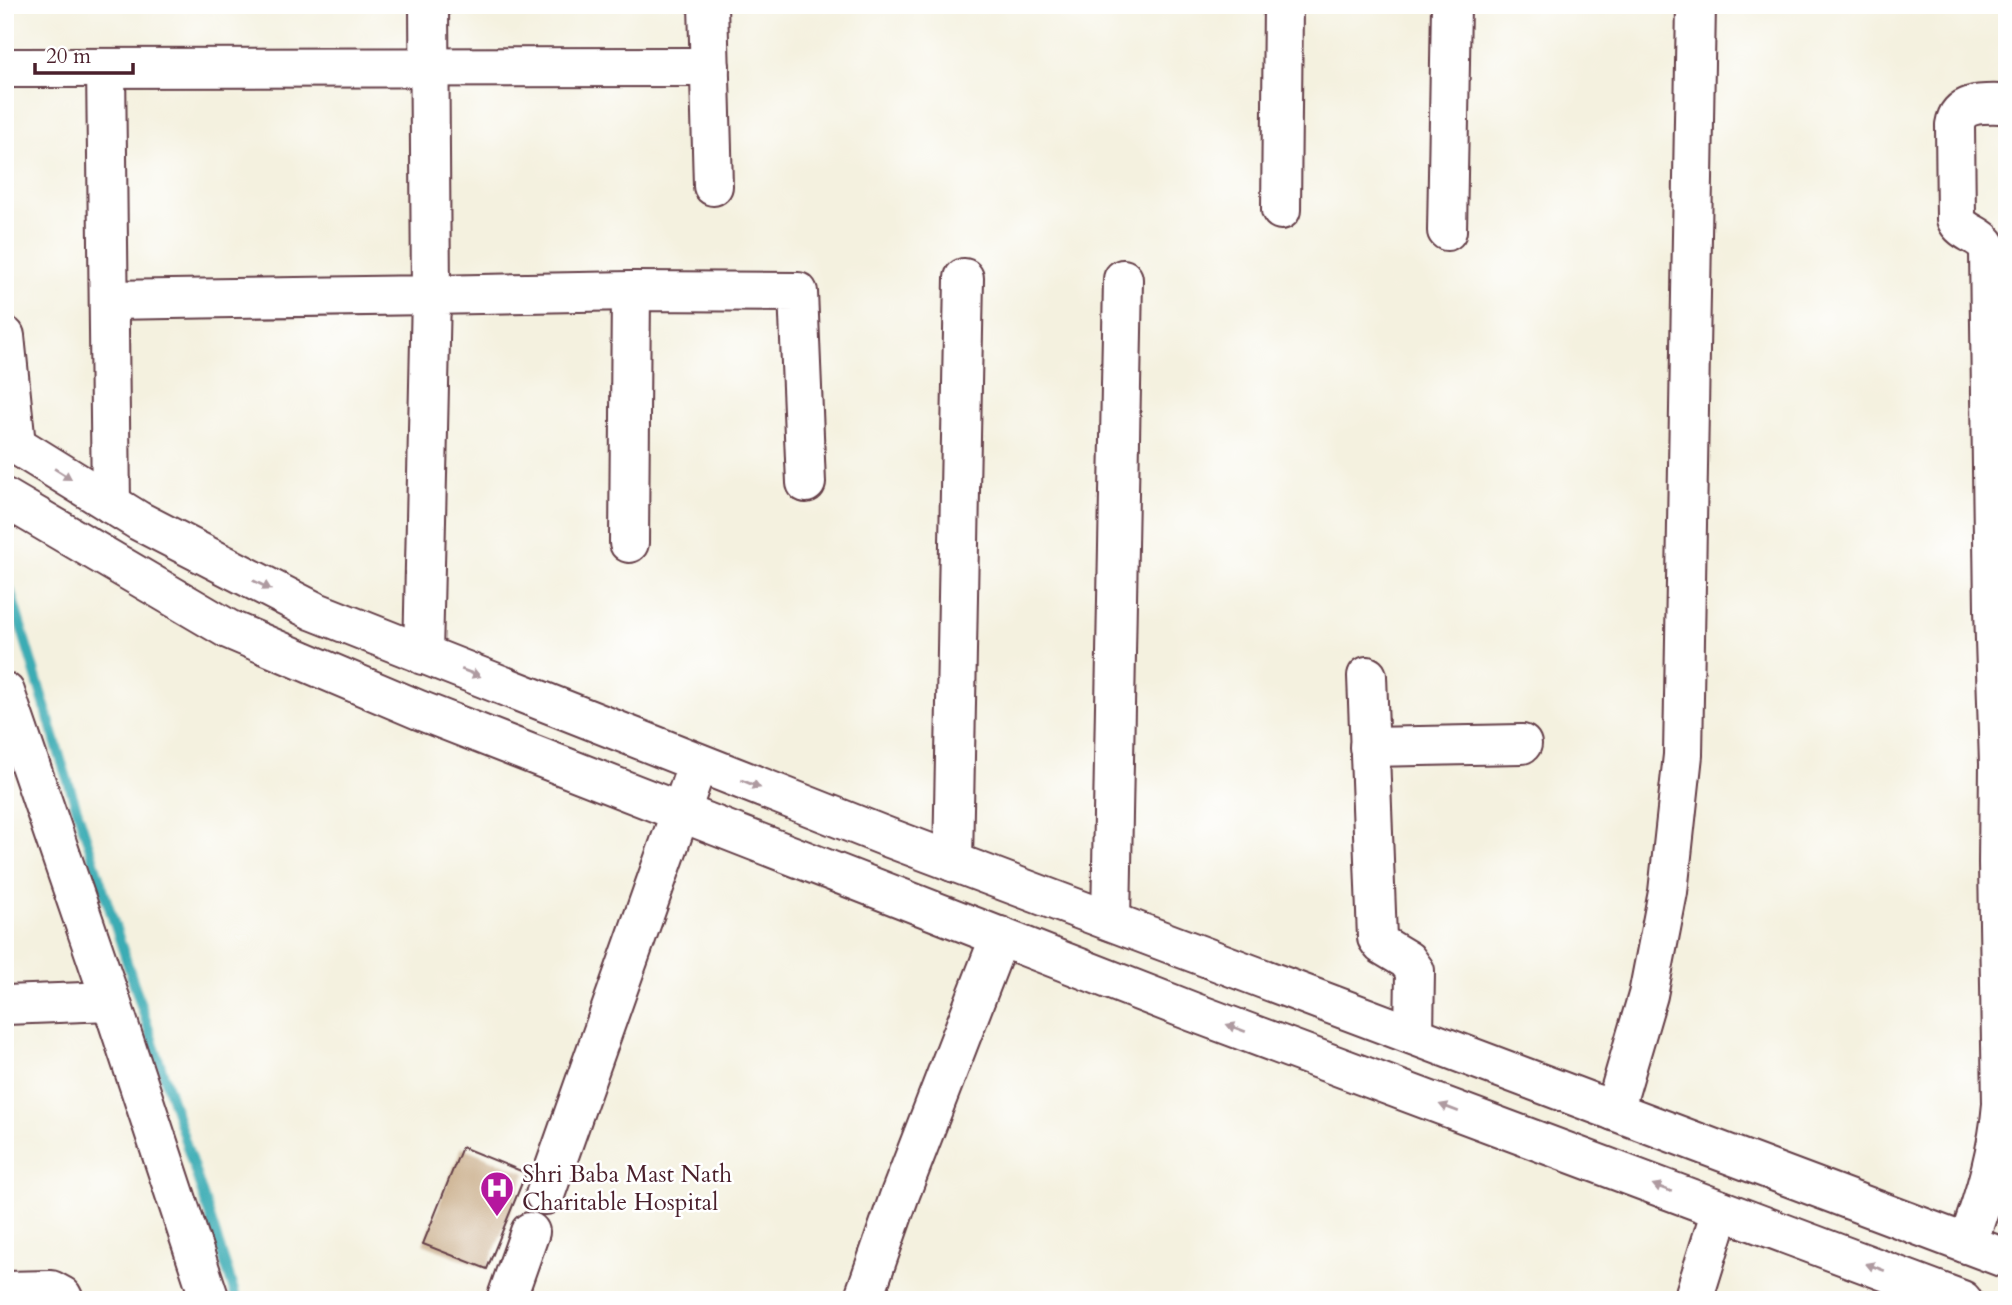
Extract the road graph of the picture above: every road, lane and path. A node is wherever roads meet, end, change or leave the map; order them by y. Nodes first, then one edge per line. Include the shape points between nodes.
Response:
1 (429, 5) edge
2 (708, 5) edge
3 (1283, 5) edge
4 (1451, 5) edge
5 (1696, 5) edge
6 (429, 67) junction
7 (710, 67) junction
8 (5, 68) edge
9 (106, 68) junction
10 (2007, 104) edge
11 (713, 186) dead end
12 (1281, 211) dead end
13 (1447, 231) dead end
14 (964, 278) dead end
15 (1123, 279) dead end
16 (631, 291) junction
17 (431, 295) junction
18 (109, 300) junction
19 (5, 336) edge
20 (10, 442) edge
21 (806, 483) dead end
22 (5, 498) edge
23 (111, 504) junction
24 (629, 543) dead end
25 (423, 654) junction
26 (1367, 676) dead end
27 (7, 699) edge
28 (1522, 744) dead end
29 (1369, 747) junction
30 (698, 763) junction
31 (2003, 764) edge
32 (681, 812) junction
33 (953, 862) junction
34 (1111, 921) junction
35 (1000, 936) junction
36 (111, 1001) junction
37 (5, 1005) edge
38 (1414, 1035) junction
39 (1614, 1111) junction
40 (545, 1195) dead end
41 (1721, 1210) junction
42 (530, 1232) dead end
43 (1967, 1244) junction
44 (2007, 1259) edge
45 (5, 1291) edge
46 (64, 1300) edge
47 (210, 1300) edge
48 (506, 1300) edge
49 (863, 1300) edge
50 (1693, 1300) edge
51 (1962, 1300) edge

1 - 6 street
2 - 7 street
3 - 12 street
4 - 13 street
5 - 39 street via 1683,755 1668,892 1648,995
6 - 7 street
6 - 9 street
6 - 17 street
7 - 11 street
8 - 9 street
9 - 18 street
10 - 31 street via 1966,107 1955,125 1956,219 1988,245 1989,252 1994,609
14 - 33 street
15 - 34 street
16 - 17 street
16 - 21 street via 798,292
16 - 24 street
17 - 18 street
17 - 25 street
18 - 23 street
19 - 20 street
20 -> 23 street
22 - 32 street via 228,629 419,710
23 -> 25 street via 314,611
25 -> 30 street
26 - 29 street
27 - 36 street
28 - 29 street
29 - 38 street via 1377,939 1415,971
30 - 32 street
30 -> 33 street
31 - 43 street via 1998,863 2002,1104 1997,1146
32 - 35 street
32 - 40 street
33 - 34 street
34 - 38 street
41 -> 35 street
35 - 49 street
36 - 37 street
36 - 47 street
38 - 39 street
39 - 43 street
41 - 50 street
51 -> 41 street
42 - 48 street
43 - 44 street
45 - 46 street via 51,1290

